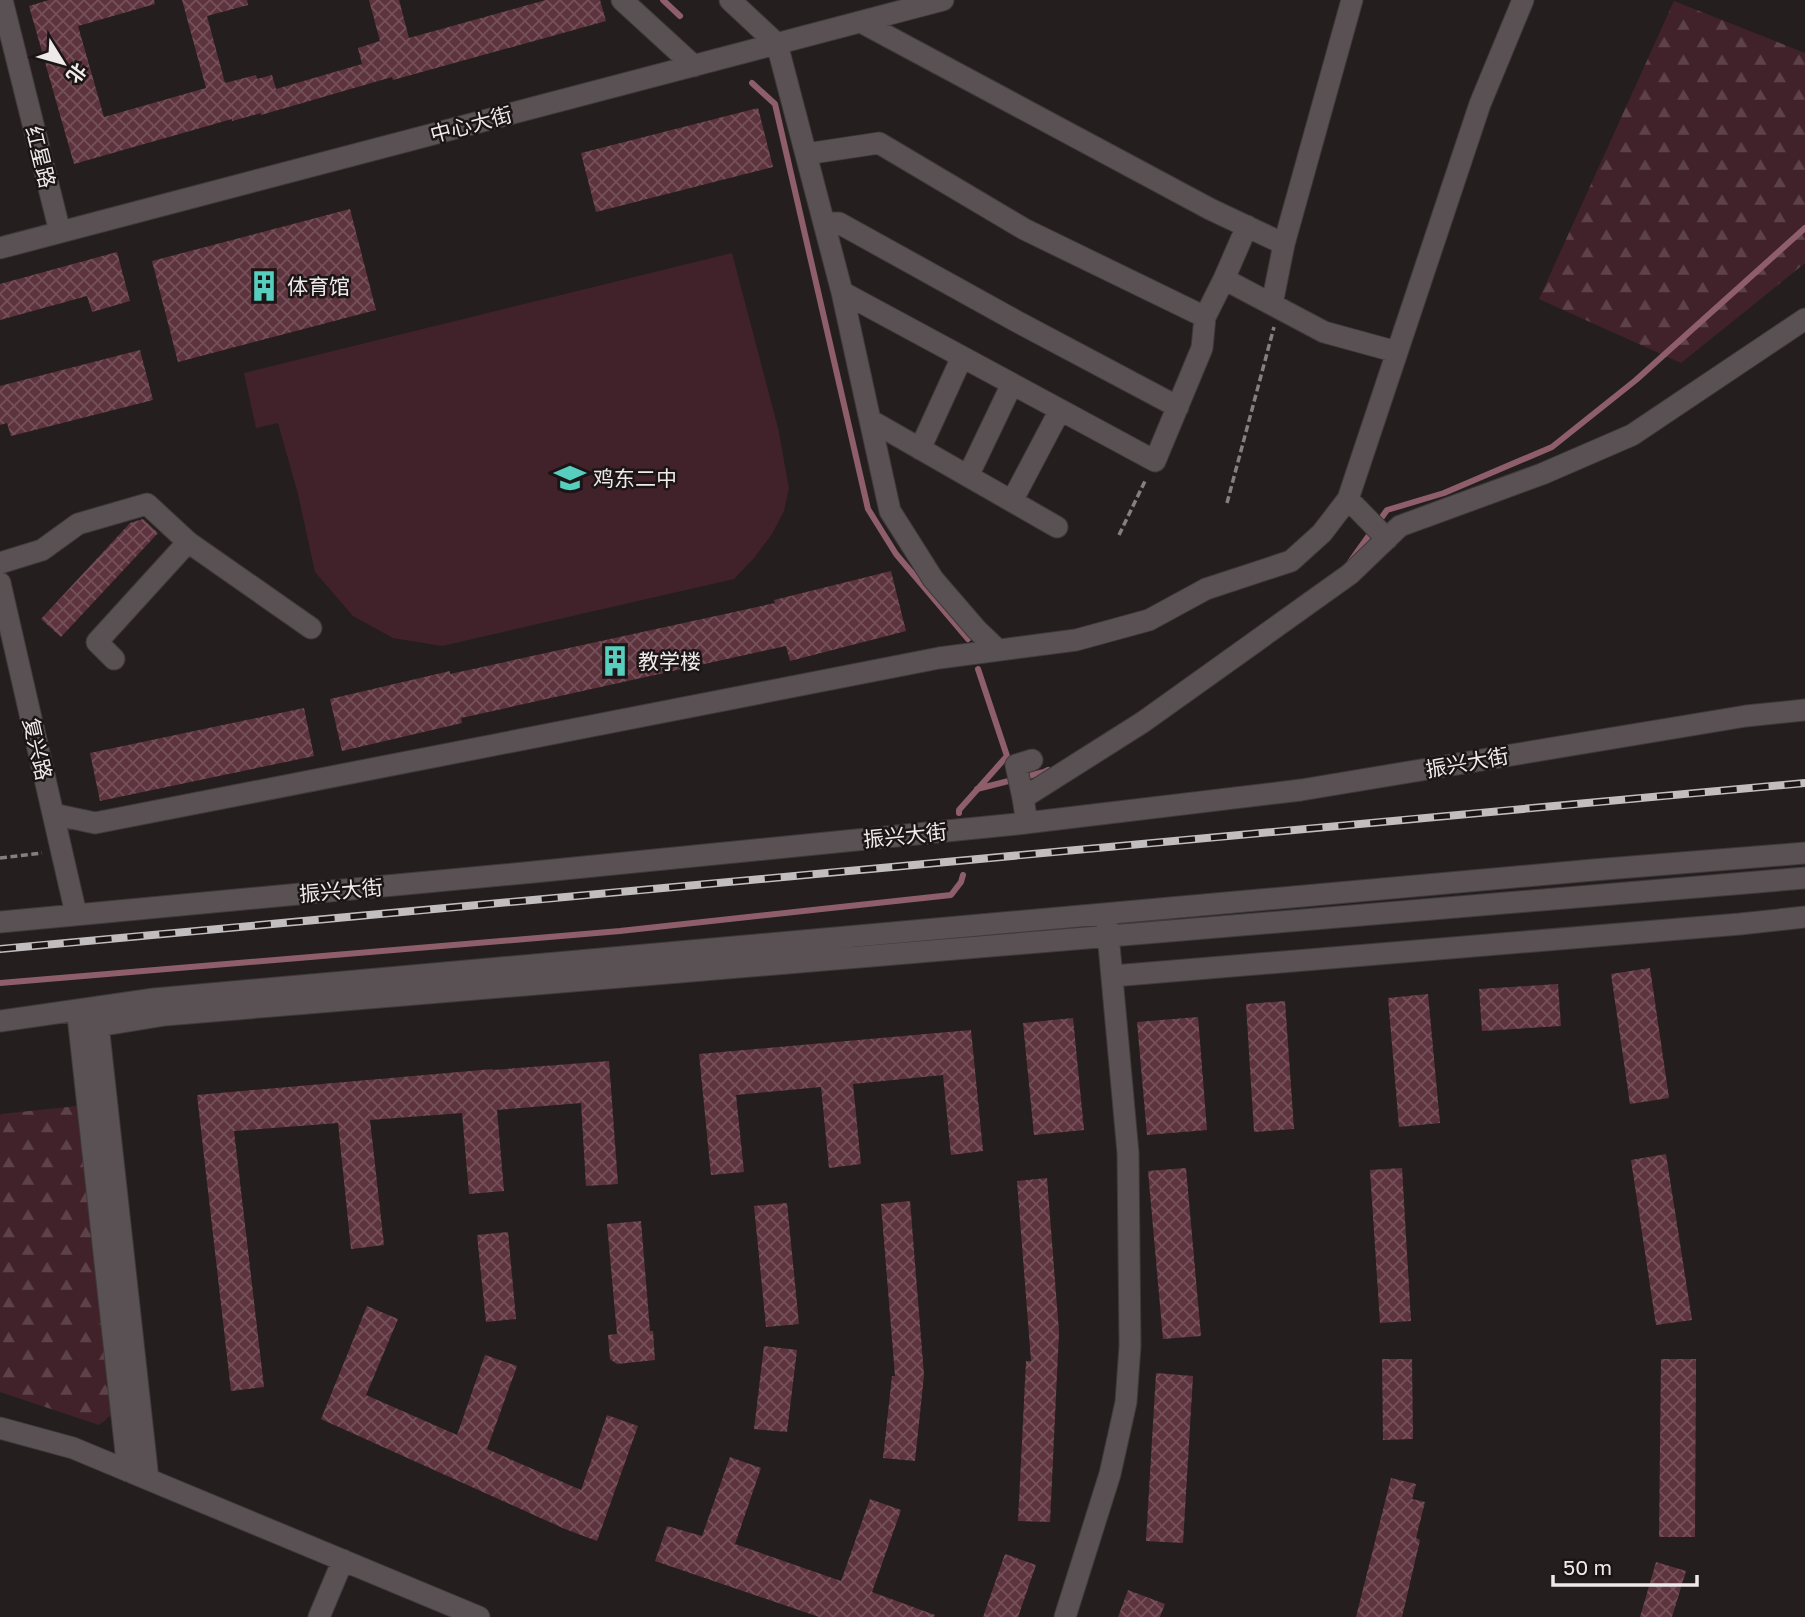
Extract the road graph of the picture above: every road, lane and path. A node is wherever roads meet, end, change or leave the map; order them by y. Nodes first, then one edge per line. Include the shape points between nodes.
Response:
1 (2, 0) edge
2 (622, 0) edge
3 (730, 0) edge
4 (943, 0) edge
5 (1352, 0) edge
6 (1523, 0) edge
7 (861, 22) junction
8 (777, 44) junction
9 (694, 66) junction
10 (806, 154) junction
11 (824, 223) junction
12 (1247, 226) junction
13 (60, 232) junction
14 (1284, 244) junction
15 (0, 248) edge
16 (1224, 279) junction
17 (842, 292) junction
18 (1275, 306) junction
19 (1205, 317) junction
20 (1805, 319) edge
21 (1397, 352) junction
22 (962, 357) junction
23 (1012, 384) junction
24 (1178, 407) junction
25 (1060, 410) junction
26 (870, 420) junction
27 (920, 449) junction
28 (1155, 461) junction
29 (968, 476) junction
30 (1348, 499) junction
31 (1012, 501) junction
32 (1227, 503) dead end
33 (1057, 527) dead end
34 (1119, 535) dead end
35 (1387, 538) junction
36 (188, 542) junction
37 (0, 563) edge
38 (0, 583) edge
39 (311, 628) dead end
40 (998, 650) junction
41 (114, 659) dead end
42 (1805, 710) edge
43 (1032, 760) dead end
44 (1023, 798) junction
45 (53, 814) junction
46 (1027, 823) junction
47 (61, 850) junction
48 (1805, 853) edge
49 (0, 858) edge
50 (1805, 878) edge
51 (76, 914) junction
52 (1105, 914) junction
53 (1805, 917) edge
54 (0, 922) edge
55 (1113, 976) junction
56 (85, 1015) junction
57 (0, 1021) edge
58 (0, 1428) edge
59 (138, 1475) junction
60 (343, 1560) junction
61 (319, 1617) edge
62 (479, 1617) edge
63 (1065, 1617) edge

1 - 13 street, 红星路
2 - 9 street
3 - 8 street
4 - 7 street, 中心大街
5 - 14 street
6 - 21 street via 1480,104
7 - 8 street, 中心大街
7 - 12 street
8 - 9 street, 中心大街
8 - 10 street
9 - 13 street, 中心大街
10 - 11 street
10 - 19 street via 879,144 1024,229
11 - 17 street
11 - 24 street via 839,223
12 - 14 street
12 - 16 street
13 - 15 street, 中心大街
14 - 18 street
16 - 18 street
16 - 19 street
17 - 22 street
17 - 26 street
18 - 21 street via 1324,332
18 - 32 path
19 - 24 street via 1202,348
20 - 35 street via 1632,435 1400,526
21 - 30 street
22 - 23 street
22 - 27 street
23 - 25 street
23 - 29 street
24 - 28 street
25 - 28 street
25 - 31 street
26 - 27 street
26 - 40 street via 890,511 933,579
27 - 29 street
28 - 34 path
29 - 31 street
30 - 35 street
30 - 40 street via 1322,533 1291,561 1206,589 1149,620 1076,640
31 - 33 street
35 - 44 street via 1350,574 1143,722
36 - 37 street via 147,504 78,524 42,550
36 - 39 street
36 - 41 street via 97,642
38 - 45 street, 复兴路
40 - 45 street via 95,823
42 - 46 street, 振兴大街 via 1301,790
43 - 44 street via 1016,765
44 - 46 street
45 - 47 street, 复兴路
46 - 51 street, 振兴大街
47 - 49 path
47 - 51 street, 复兴路
48 - 52 street
50 - 56 street via 165,1015
51 - 54 street, 振兴大街
52 - 55 street
52 - 56 street via 154,999
53 - 55 street
55 - 63 street via 1128,1153 1129,1368 1110,1474
56 - 57 street
56 - 59 street
58 - 59 street via 73,1448
59 - 60 street
60 - 61 street
60 - 62 street

